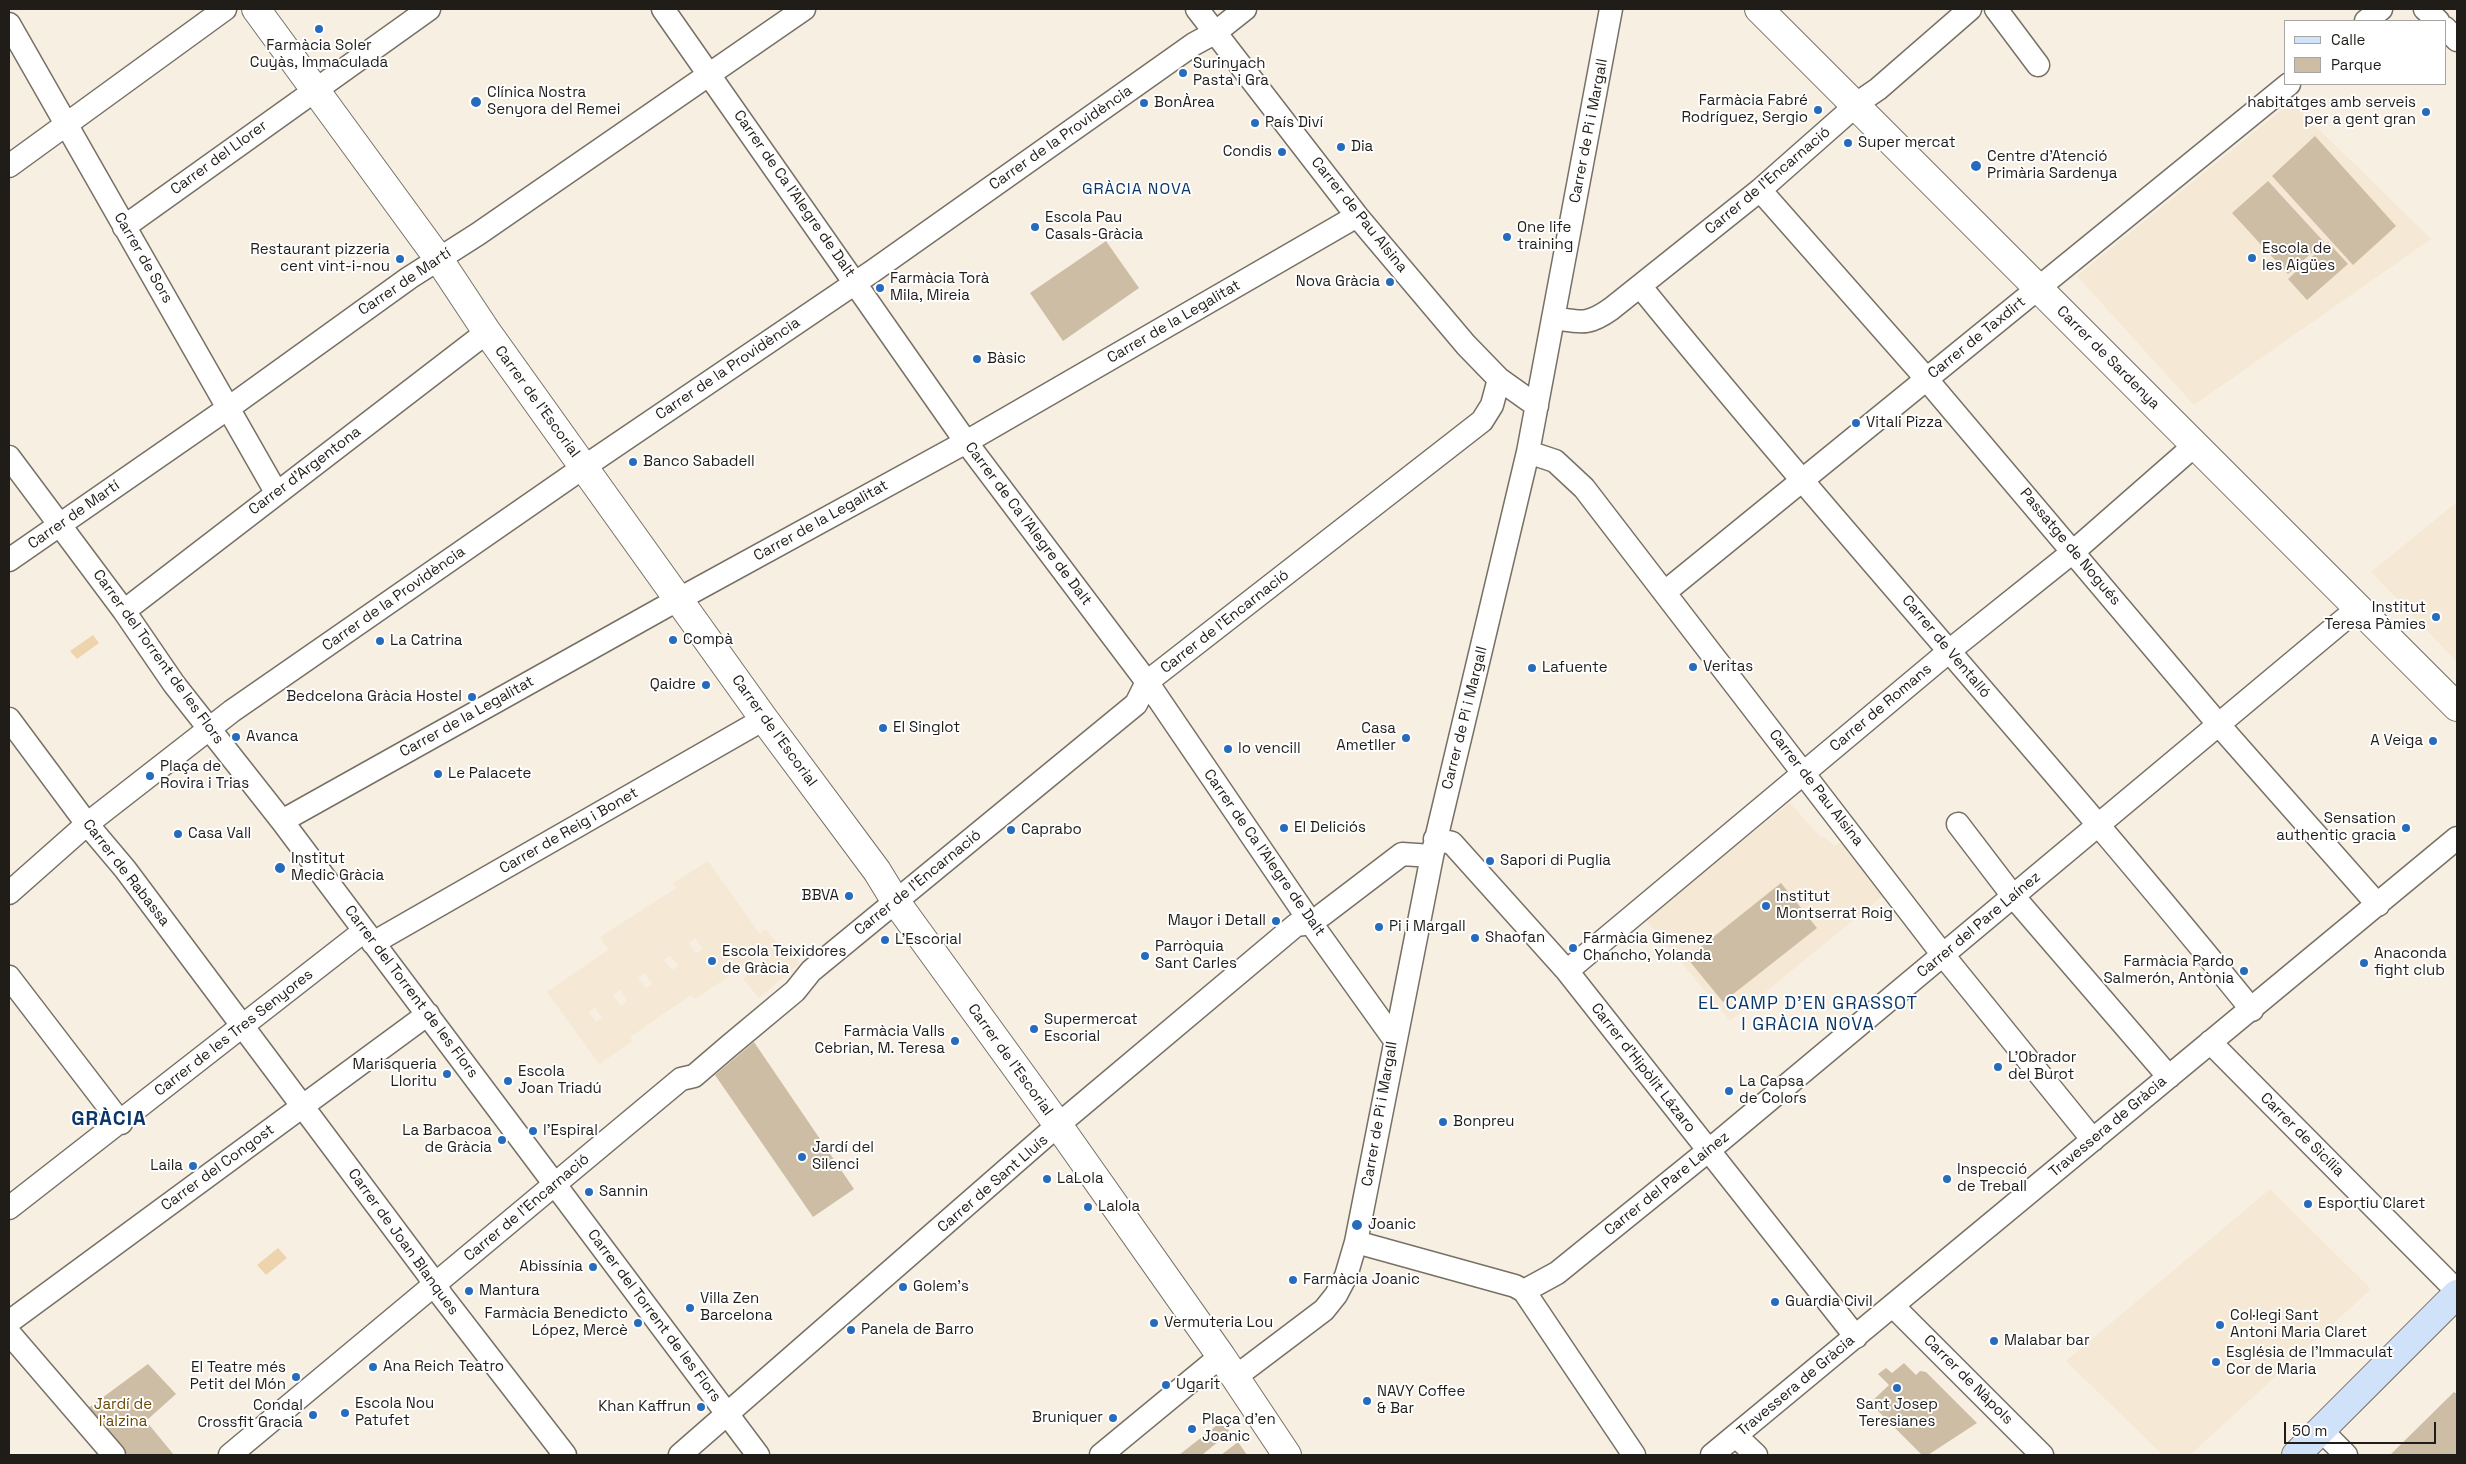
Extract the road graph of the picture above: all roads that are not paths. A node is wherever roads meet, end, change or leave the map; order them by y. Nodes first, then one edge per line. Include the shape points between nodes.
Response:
1 (225, 9) edge
2 (256, 9) edge
3 (428, 9) edge
4 (664, 9) edge
5 (804, 9) edge
6 (1197, 9) edge
7 (1246, 9) edge
8 (1612, 9) edge
9 (1759, 9) edge
10 (1970, 9) edge
11 (1996, 9) edge
12 (2381, 9) edge
13 (2425, 9) edge
14 (2367, 20) edge
15 (2437, 20) edge
16 (9, 24) edge
17 (2446, 29) edge
18 (1216, 32) junction
19 (2457, 40) edge
20 (2038, 65) dead end
21 (709, 73) junction
22 (2288, 85) edge
23 (314, 90) junction
24 (1855, 106) junction
25 (68, 124) junction
26 (9, 166) edge
27 (1760, 190) junction
28 (1357, 216) junction
29 (124, 226) junction
30 (438, 258) junction
31 (856, 282) junction
32 (1640, 286) junction
33 (2038, 288) junction
34 (1553, 318) junction
35 (487, 332) junction
36 (1500, 379) junction
37 (1927, 379) junction
38 (1537, 406) junction
39 (229, 408) junction
40 (966, 442) junction
41 (2195, 445) junction
42 (1528, 452) junction
43 (9, 458) edge
44 (584, 467) junction
45 (1802, 480) junction
46 (276, 492) junction
47 (60, 525) junction
48 (2074, 551) junction
49 (9, 560) edge
50 (1665, 592) junction
51 (679, 599) junction
52 (2358, 608) junction
53 (124, 611) junction
54 (1950, 652) junction
55 (1147, 682) junction
56 (2457, 707) edge
57 (9, 719) edge
58 (764, 719) junction
59 (2219, 725) junction
60 (210, 729) junction
61 (1804, 773) junction
62 (282, 821) junction
63 (87, 824) junction
64 (1958, 824) dead end
65 (2099, 825) junction
66 (2457, 838) edge
67 (1434, 848) junction
68 (9, 893) edge
69 (2013, 896) junction
70 (896, 902) junction
71 (2378, 905) junction
72 (1316, 919) junction
73 (369, 937) junction
74 (1943, 955) junction
75 (1567, 971) junction
76 (9, 977) edge
77 (2252, 1010) junction
78 (428, 1014) junction
79 (242, 1026) junction
80 (1394, 1039) junction
81 (2210, 1042) junction
82 (2169, 1077) junction
83 (303, 1105) junction
84 (121, 1123) junction
85 (1058, 1125) junction
86 (2093, 1140) junction
87 (1708, 1151) junction
88 (555, 1185) junction
89 (9, 1208) edge
90 (1356, 1242) junction
91 (435, 1286) junction
92 (1524, 1291) junction
93 (2457, 1292) edge
94 (1893, 1306) junction
95 (9, 1322) edge
96 (9, 1333) edge
97 (1856, 1337) junction
98 (1227, 1367) junction
99 (728, 1415) junction
100 (2322, 1430) junction
101 (1736, 1436) junction
102 (114, 1455) edge
103 (230, 1455) edge
104 (565, 1455) edge
105 (680, 1455) edge
106 (758, 1455) edge
107 (1101, 1455) edge
108 (1287, 1455) edge
109 (1634, 1455) edge
110 (1712, 1455) edge
111 (1756, 1455) edge
112 (2042, 1455) edge
113 (2296, 1455) edge
114 (2346, 1455) edge

1 - 25 street
2 - 23 street, Carrer de l'Escorial
3 - 23 street, Carrer del Llorer
4 - 21 street, Carrer de Ca l'Alegre de Dalt
5 - 21 street, Carrer de Martí
6 - 18 street, Carrer de Pau Alsina
7 - 18 street, Carrer de la Providència
8 - 34 street, Carrer de Pi i Margall
9 - 24 street, Carrer de Sardenya
10 - 24 street, Carrer de l'Encarnació
11 - 20 street
12 - 14 street
13 - 15 street
16 - 25 street, Carrer de Sors
17 - 19 street
18 - 28 street, Carrer de Pau Alsina
18 - 31 street, Carrer de la Providència via 1194,44
21 - 30 street, Carrer de Martí via 478,234
21 - 31 street, Carrer de Ca l'Alegre de Dalt
22 - 33 street, Carrer de Taxdirt
23 - 29 street, Carrer del Llorer
23 - 30 street, Carrer de l'Escorial
24 - 27 street, Carrer de l'Encarnació
24 - 33 street, Carrer de Sardenya
25 - 26 street
25 - 29 street, Carrer de Sors
27 - 32 street, Carrer de l'Encarnació
27 - 37 street, Passatge de Nogués
28 - 36 street, Carrer de Pau Alsina via 1466,345
28 - 40 street, Carrer de la Legalitat
29 - 39 street, Carrer de Sors
30 - 35 street, Carrer de l'Escorial
30 - 39 street, Carrer de Martí
31 - 40 street, Carrer de Ca l'Alegre de Dalt
31 - 44 street, Carrer de la Providència
32 - 34 street, Carrer de l'Encarnació via 1595,320
32 - 45 street, Carrer de Ventalló
33 - 37 street, Carrer de Taxdirt
33 - 41 street, Carrer de Sardenya
34 - 38 street, Carrer de Pi i Margall
35 - 44 street, Carrer de l'Escorial
35 - 46 street, Carrer d'Argentona
36 - 38 street, Carrer de Pau Alsina
36 - 55 street, Carrer de l'Encarnació via 1492,405 1482,421
37 - 45 street, Carrer de Taxdirt
37 - 48 street, Passatge de Nogués
38 - 42 street, Carrer de Pi i Margall
39 - 46 street, Carrer de Sors
39 - 47 street, Carrer de Martí
40 - 51 street, Carrer de la Legalitat
40 - 55 street, Carrer de Ca l'Alegre de Dalt
41 - 48 street, Carrer de Romans
41 - 52 street, Carrer de Sardenya
42 - 50 street, Carrer de Pau Alsina via 1555,461 1584,488
42 - 67 street, Carrer de Pi i Margall
43 - 47 street, Carrer del Torrent de les Flors
44 - 51 street, Carrer de l'Escorial
44 - 60 street, Carrer de la Providència
45 - 50 street, Carrer de Taxdirt
45 - 54 street, Carrer de Ventalló
46 - 53 street, Carrer d'Argentona
47 - 49 street, Carrer de Martí
47 - 53 street, Carrer del Torrent de les Flors
48 - 54 street, Carrer de Romans
48 - 59 street, Passatge de Nogués
50 - 61 street, Carrer de Pau Alsina
51 - 58 street, Carrer de l'Escorial
51 - 62 street, Carrer de la Legalitat
52 - 56 street, Carrer de Sardenya
52 - 59 street, Carrer del Pare Laínez
53 - 60 street, Carrer del Torrent de les Flors via 174,684
54 - 61 street, Carrer de Romans
54 - 65 street, Carrer de Ventalló
55 - 70 street, Carrer de l'Encarnació via 1136,704
55 - 72 street, Carrer de Ca l'Alegre de Dalt
57 - 63 street, Carrer de Rabassa
58 - 70 street, Carrer de l'Escorial via 877,870
58 - 73 street, Carrer de Reig i Bonet
59 - 65 street, Carrer del Pare Laínez
59 - 71 street, Passatge de Nogués
60 - 62 street, Carrer del Torrent de les Flors
60 - 63 street
61 - 74 street, Carrer de Pau Alsina
61 - 75 street, Carrer de Romans
62 - 73 street, Carrer del Torrent de les Flors
63 - 68 street
63 - 79 street, Carrer de Rabassa via 125,869
64 - 69 street
65 - 69 street, Carrer del Pare Laínez
65 - 77 street, Carrer de Ventalló
66 - 71 street, Travessera de Gràcia
67 - 72 street, Carrer de Sant Lluís via 1402,854
67 - 75 street, Carrer d'Hipòlit Lázaro via 1452,842
67 - 80 street, Carrer de Pi i Margall
69 - 74 street, Carrer del Pare Laínez
69 - 82 street
70 - 85 street, Carrer de l'Escorial
70 - 88 street, Carrer de l'Encarnació via 811,970 795,991 694,1076 680,1079
71 - 77 street, Travessera de Gràcia
72 - 80 street, Carrer de Ca l'Alegre de Dalt
72 - 85 street, Carrer de Sant Lluís via 1296,925
73 - 78 street, Carrer del Torrent de les Flors
73 - 79 street, Carrer de les Tres Senyores
74 - 86 street, Carrer de Pau Alsina
74 - 87 street, Carrer del Pare Laínez
75 - 87 street, Carrer d'Hipòlit Lázaro
76 - 84 street
77 - 81 street, Travessera de Gràcia
78 - 83 street, Carrer del Congost
78 - 88 street, Carrer del Torrent de les Flors
79 - 83 street, Carrer de Joan Blanques
79 - 84 street, Carrer de les Tres Senyores
80 - 90 street, Carrer de Pi i Margall
81 - 82 street, Travessera de Gràcia
81 - 93 street, Carrer de Sicília
82 - 86 street, Travessera de Gràcia
83 - 91 street, Carrer de Joan Blanques
83 - 95 street, Carrer del Congost
84 - 89 street, Carrer de les Tres Senyores
85 - 98 street, Carrer de l'Escorial
85 - 99 street, Carrer de Sant Lluís
86 - 94 street, Travessera de Gràcia
87 - 92 street, Carrer del Pare Laínez via 1557,1273
87 - 97 street, Carrer d'Hipòlit Lázaro
88 - 91 street, Carrer de l'Encarnació
88 - 99 street, Carrer del Torrent de les Flors
90 - 92 street
90 - 98 street, Carrer de Pi i Margall via 1346,1276 1324,1310
91 - 103 street, Carrer de l'Encarnació
91 - 104 street, Carrer de Joan Blanques
92 - 109 street
93 - 100 main road
94 - 97 street, Travessera de Gràcia
94 - 112 street, Carrer de Nàpols
96 - 102 street
97 - 101 street, Travessera de Gràcia
98 - 107 street, Carrer de Pi i Margall
98 - 108 street, Carrer de l'Escorial
99 - 105 street, Carrer de Sant Lluís
99 - 106 street, Carrer del Torrent de les Flors
100 - 113 main road
100 - 114 street
101 - 110 street, Travessera de Gràcia
101 - 111 street

